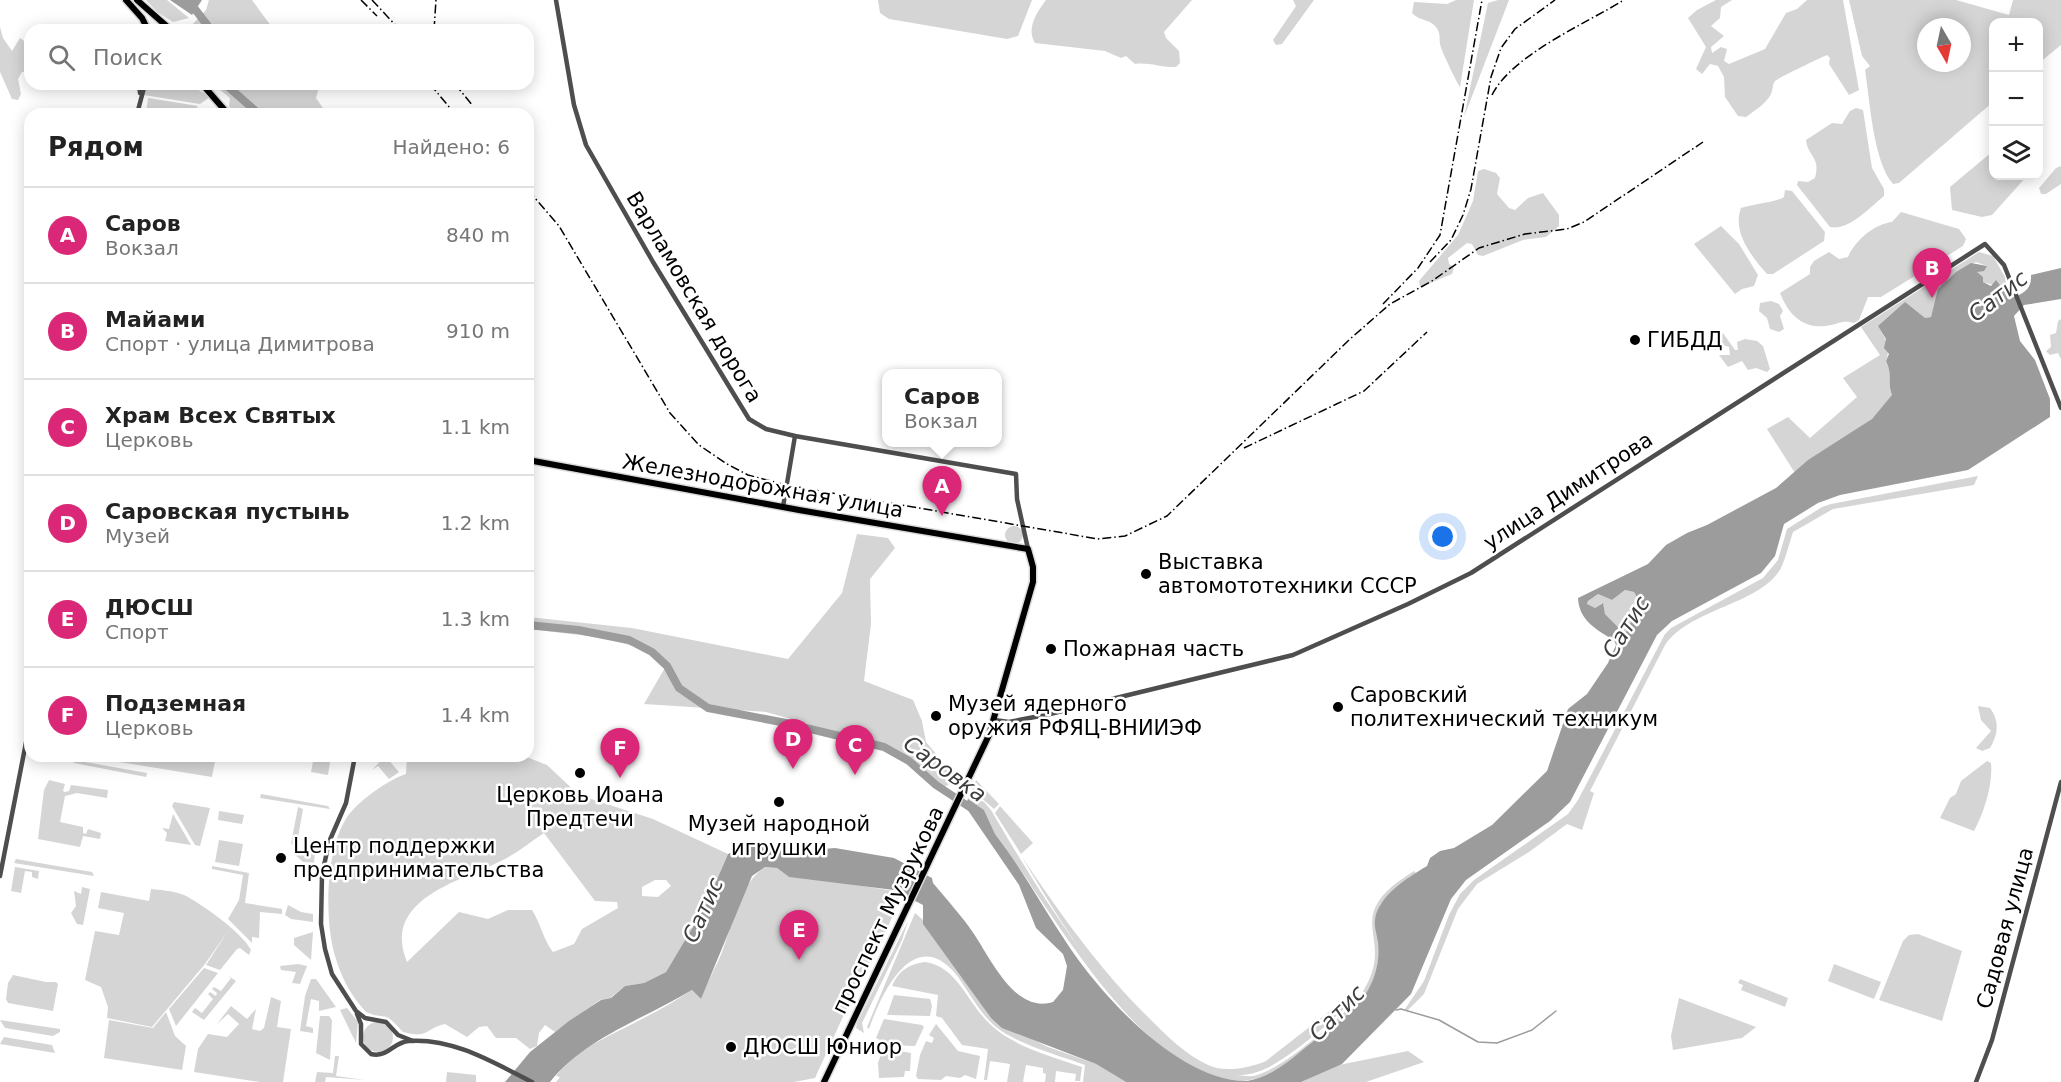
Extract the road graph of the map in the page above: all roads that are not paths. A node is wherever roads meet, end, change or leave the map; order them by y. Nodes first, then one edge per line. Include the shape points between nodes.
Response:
1 (126, 0) edge
2 (136, 0) edge
3 (556, 0) edge
4 (145, 24) edge
5 (166, 24) edge
6 (140, 90) edge
7 (142, 90) edge
8 (207, 90) edge
9 (140, 93) junction
10 (138, 108) edge
11 (223, 108) edge
12 (2061, 408) edge
13 (795, 436) junction
14 (534, 461) edge
15 (1016, 474) joint
16 (783, 507) junction
17 (1028, 549) junction
18 (994, 720) junction
19 (24, 753) edge
20 (354, 762) edge
21 (2061, 782) edge
22 (0, 876) edge
23 (356, 1011) junction
24 (372, 1020) junction
25 (394, 1030) junction
26 (361, 1031) junction
27 (413, 1041) junction
28 (392, 1049) junction
29 (532, 1082) edge
30 (824, 1082) edge
31 (1976, 1082) edge

1 - 4 main road
2 - 5 main road
3 - 13 street, Варламовская дорога via 574,105 586,145 604,179 749,419 766,429
6 - 9 street
7 - 9 street
8 - 11 main road
9 - 10 street
12 - 18 street, улица Димитрова via 2000,258 1985,244 1480,567 1418,600 1293,655 1036,717 1009,722
13 - 15 street, Варламовская дорога
13 - 16 street
14 - 16 main road, Железнодорожная улица
15 - 17 street, проспект Музрукова
16 - 17 main road, Железнодорожная улица
17 - 18 main road, проспект Музрукова via 1033,582
18 - 30 main road, проспект Музрукова
19 - 22 street
20 - 23 street via 346,803 329,842 322,875 321,924 328,962
21 - 31 street, Садовая улица via 1992,1040
23 - 24 street
23 - 26 street
24 - 25 street via 386,1022
24 - 26 street
25 - 27 street
25 - 28 street via 396,1040
26 - 28 street via 361,1044 369,1053 380,1055
27 - 28 street
27 - 29 street via 460,1048

